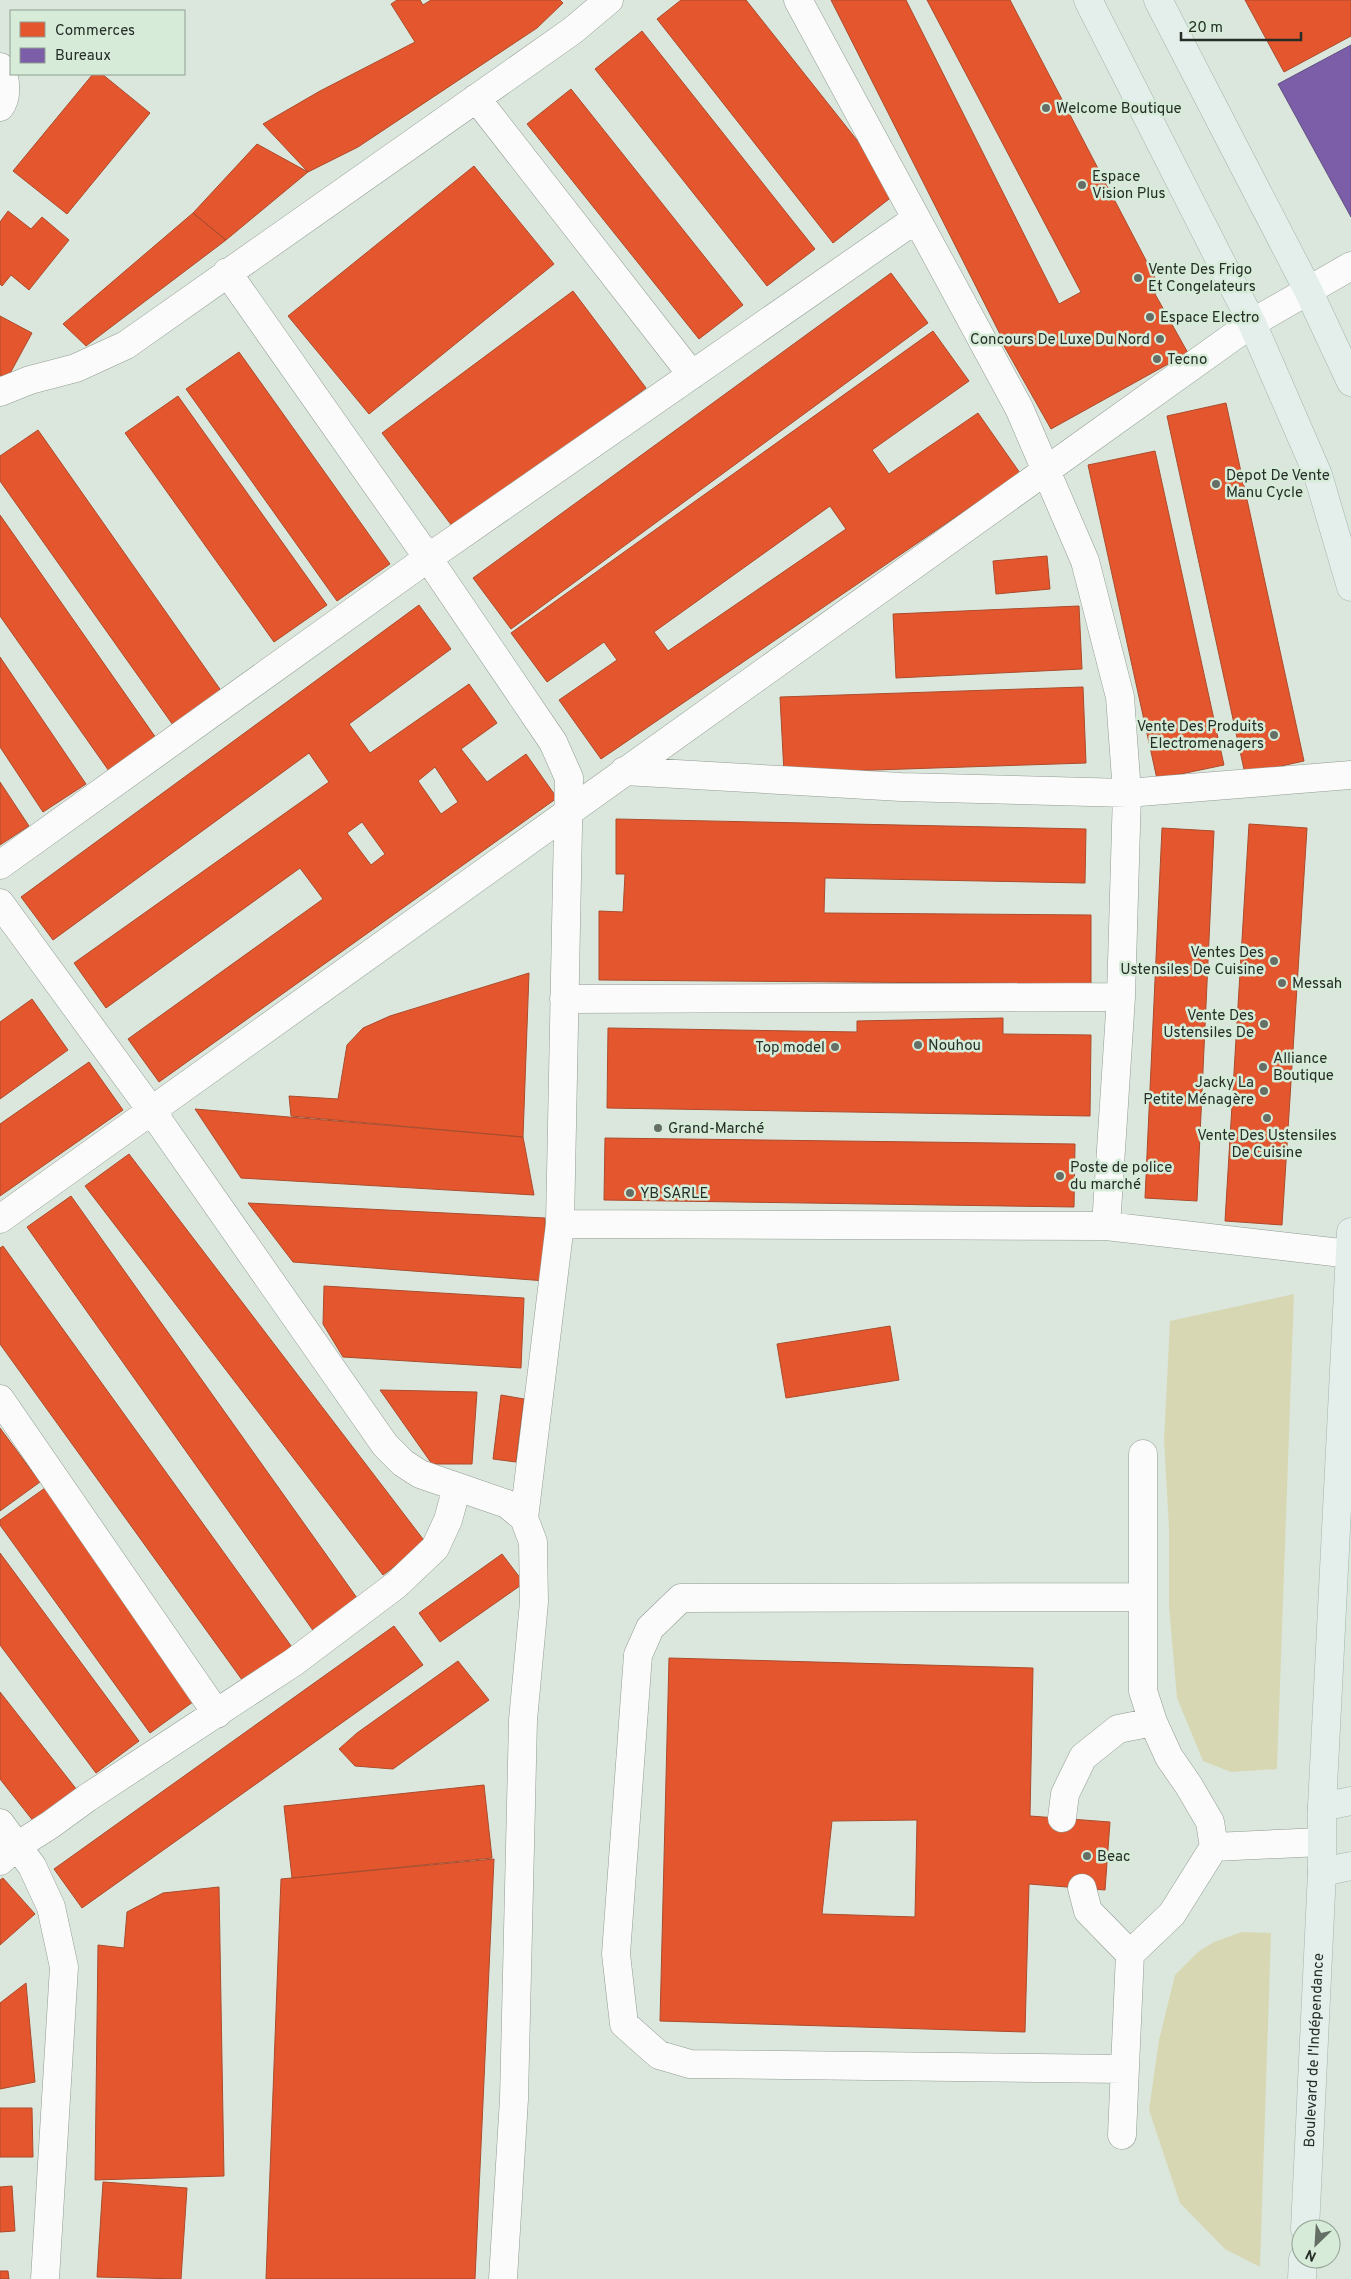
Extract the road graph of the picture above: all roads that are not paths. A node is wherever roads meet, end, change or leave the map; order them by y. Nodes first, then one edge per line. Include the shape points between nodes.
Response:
1 (608, 0) edge
2 (798, 0) edge
3 (1088, 0) edge
4 (1158, 0) edge
5 (0, 67) edge
6 (476, 98) junction
7 (0, 108) edge
8 (916, 219) junction
9 (1351, 266) edge
10 (227, 272) junction
11 (1308, 290) junction
12 (1252, 323) junction
13 (692, 375) junction
14 (1351, 382) edge
15 (0, 392) edge
16 (1046, 471) junction
17 (428, 558) junction
18 (1351, 587) edge
19 (624, 771) junction
20 (1351, 775) edge
21 (1127, 793) junction
22 (568, 811) junction
23 (0, 865) edge
24 (0, 903) edge
25 (1121, 998) junction
26 (564, 999) junction
27 (150, 1110) junction
28 (0, 1219) edge
29 (560, 1224) junction
30 (1106, 1226) junction
31 (1351, 1247) edge
32 (0, 1399) edge
33 (1143, 1454) dead end
34 (457, 1487) junction
35 (524, 1518) junction
36 (1143, 1598) junction
37 (217, 1714) junction
38 (1153, 1722) junction
39 (1351, 1801) edge
40 (1322, 1806) junction
41 (1062, 1818) dead end
42 (0, 1822) edge
43 (1321, 1842) junction
44 (1214, 1847) junction
45 (9, 1854) edge
46 (1351, 1866) edge
47 (1322, 1872) junction
48 (1082, 1888) dead end
49 (1130, 1954) junction
50 (1125, 2069) junction
51 (1122, 2135) dead end
52 (1305, 2219) edge
53 (45, 2279) edge
54 (503, 2279) edge

1 - 6 street via 572,31
2 - 8 street
3 - 12 main road
4 - 11 main road
5 - 7 street via 5,76 4,102
6 - 10 street
6 - 13 street
8 - 13 street
8 - 16 street via 1018,408
9 - 11 street
10 - 15 street via 126,345 76,368
10 - 17 street
11 - 12 street
11 - 14 main road
12 - 16 street
12 - 18 main road via 1318,474
13 - 17 street
16 - 19 street
16 - 21 street via 1085,561 1120,697
17 - 22 street via 553,742 569,778
17 - 23 street
19 - 21 street via 901,787
19 - 22 street
20 - 21 street
21 - 25 street
22 - 26 street
22 - 27 street
24 - 27 street
25 - 26 street
25 - 30 street
26 - 29 street
27 - 28 street
27 - 34 street via 385,1446 420,1474
29 - 30 street
29 - 35 street
30 - 31 street
31 - 40 main road, Boulevard de l'Indépendance
32 - 37 street
33 - 36 street
34 - 35 street via 507,1504
34 - 37 street via 448,1520 435,1548 396,1585 294,1662
35 - 54 street via 532,1542 534,1602 523,1720 514,2099
36 - 38 street via 1144,1691
36 - 50 street via 681,1598 650,1628 638,1655 616,1954 624,2024 659,2055 690,2064
37 - 45 street via 87,1798
38 - 41 street via 1118,1729 1083,1757 1065,1794
38 - 44 street via 1169,1758 1210,1822
39 - 40 main road
40 - 43 main road, Boulevard de l'Indépendance
42 - 45 street
43 - 44 street
43 - 47 main road, Boulevard de l'Indépendance
44 - 49 street via 1172,1914
45 - 53 street via 32,1866 51,1907 64,1967
46 - 47 main road
47 - 52 main road, Boulevard de l'Indépendance
48 - 49 street via 1088,1912
49 - 50 street
50 - 51 street

